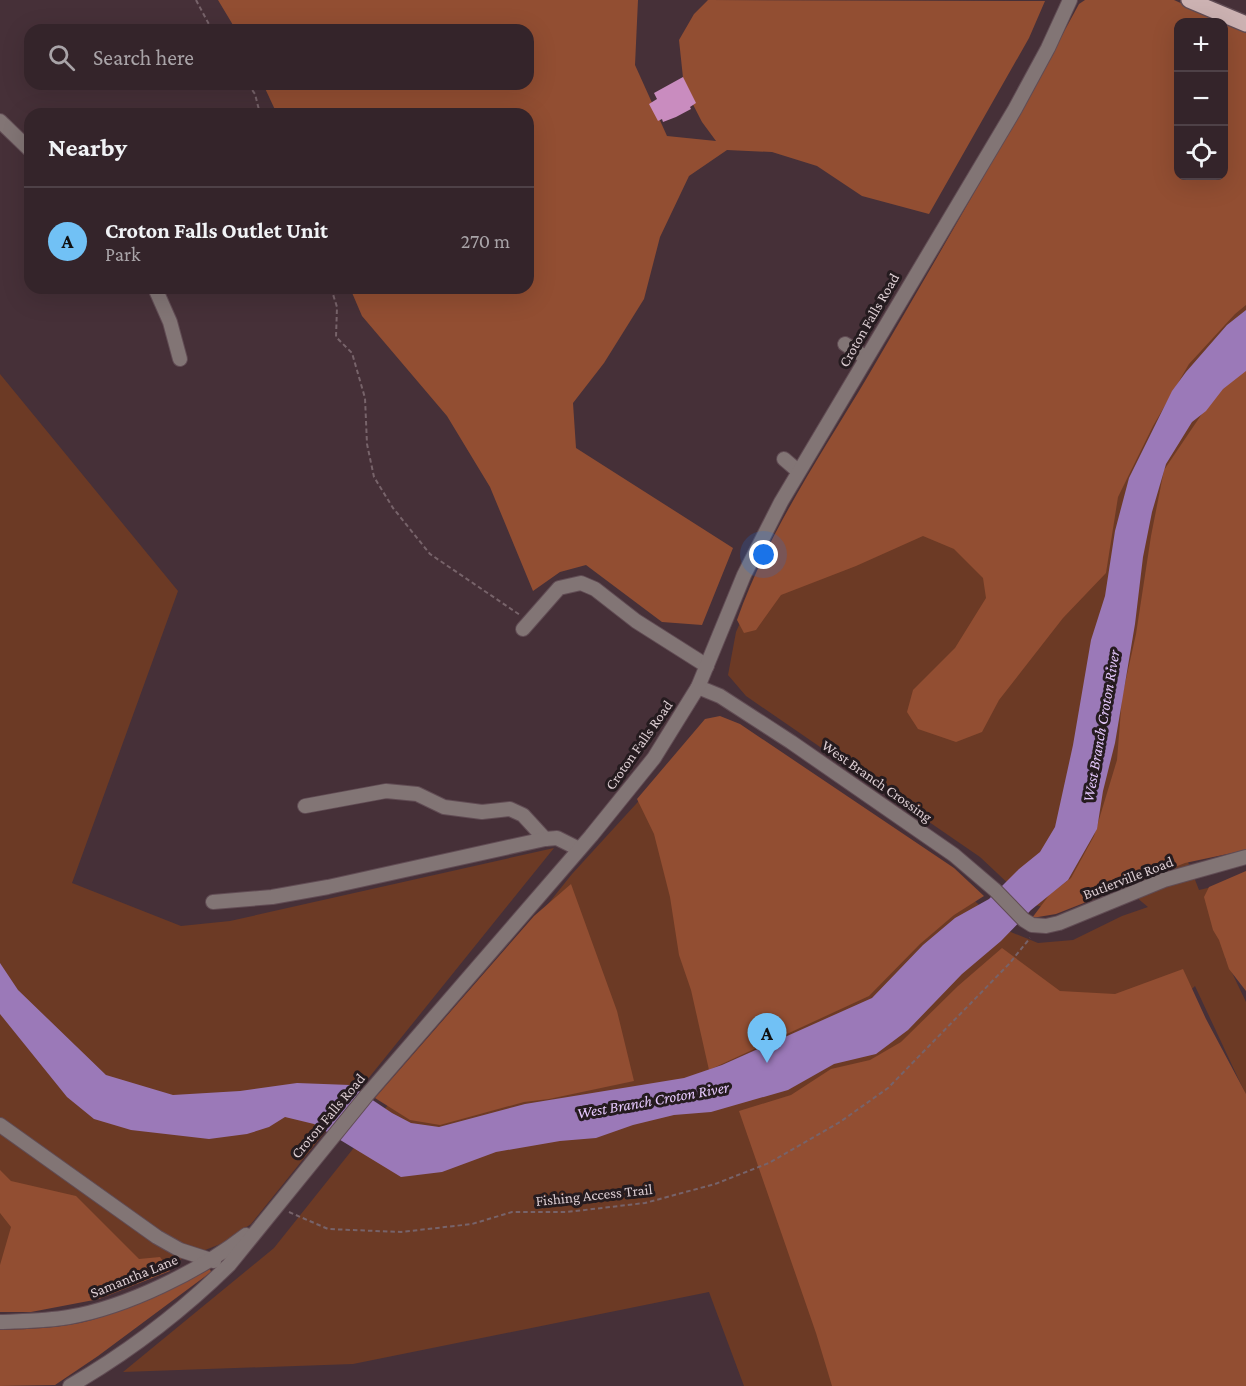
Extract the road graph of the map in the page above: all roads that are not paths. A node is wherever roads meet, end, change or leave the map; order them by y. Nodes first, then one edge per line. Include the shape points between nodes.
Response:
1 (1070, 0) edge
2 (1189, 0) edge
3 (1246, 24) edge
4 (0, 122) edge
5 (24, 144) edge
6 (158, 294) edge
7 (845, 344) dead end
8 (865, 357) junction
9 (180, 359) dead end
10 (784, 459) dead end
11 (798, 471) junction
12 (526, 625) road end
13 (707, 666) junction
14 (698, 687) junction
15 (305, 806) dead end
16 (545, 839) junction
17 (579, 849) junction
18 (1246, 857) edge
19 (213, 902) dead end
20 (1024, 920) joint
21 (0, 1125) edge
22 (264, 1221) junction
23 (211, 1259) junction
24 (226, 1268) junction
25 (0, 1322) edge
26 (70, 1386) edge

1 - 8 street, Croton Falls Road via 1015,109
2 - 3 main road
4 - 5 street
6 - 9 street
7 - 8 street
8 - 11 street, Croton Falls Road
10 - 11 street
11 - 13 street, Croton Falls Road via 744,575
12 - 13 street via 559,588 581,583
13 - 14 street, Croton Falls Road
14 - 17 street, Croton Falls Road via 654,758
14 - 20 street, West Branch Crossing via 720,696 791,742 954,855
15 - 16 street via 386,791 417,794 444,807 482,812 510,809 523,815
16 - 17 street via 557,838
16 - 19 street via 328,887
17 - 22 street, Croton Falls Road
18 - 20 street, Butlerville Road via 1164,880 1059,923 1032,926
21 - 23 street via 157,1237 180,1250
22 - 23 street, Samantha Lane
22 - 24 street, Croton Falls Road
23 - 24 street
23 - 25 street, Samantha Lane via 178,1278 109,1306 69,1317
24 - 26 street, Croton Falls Road via 175,1314

